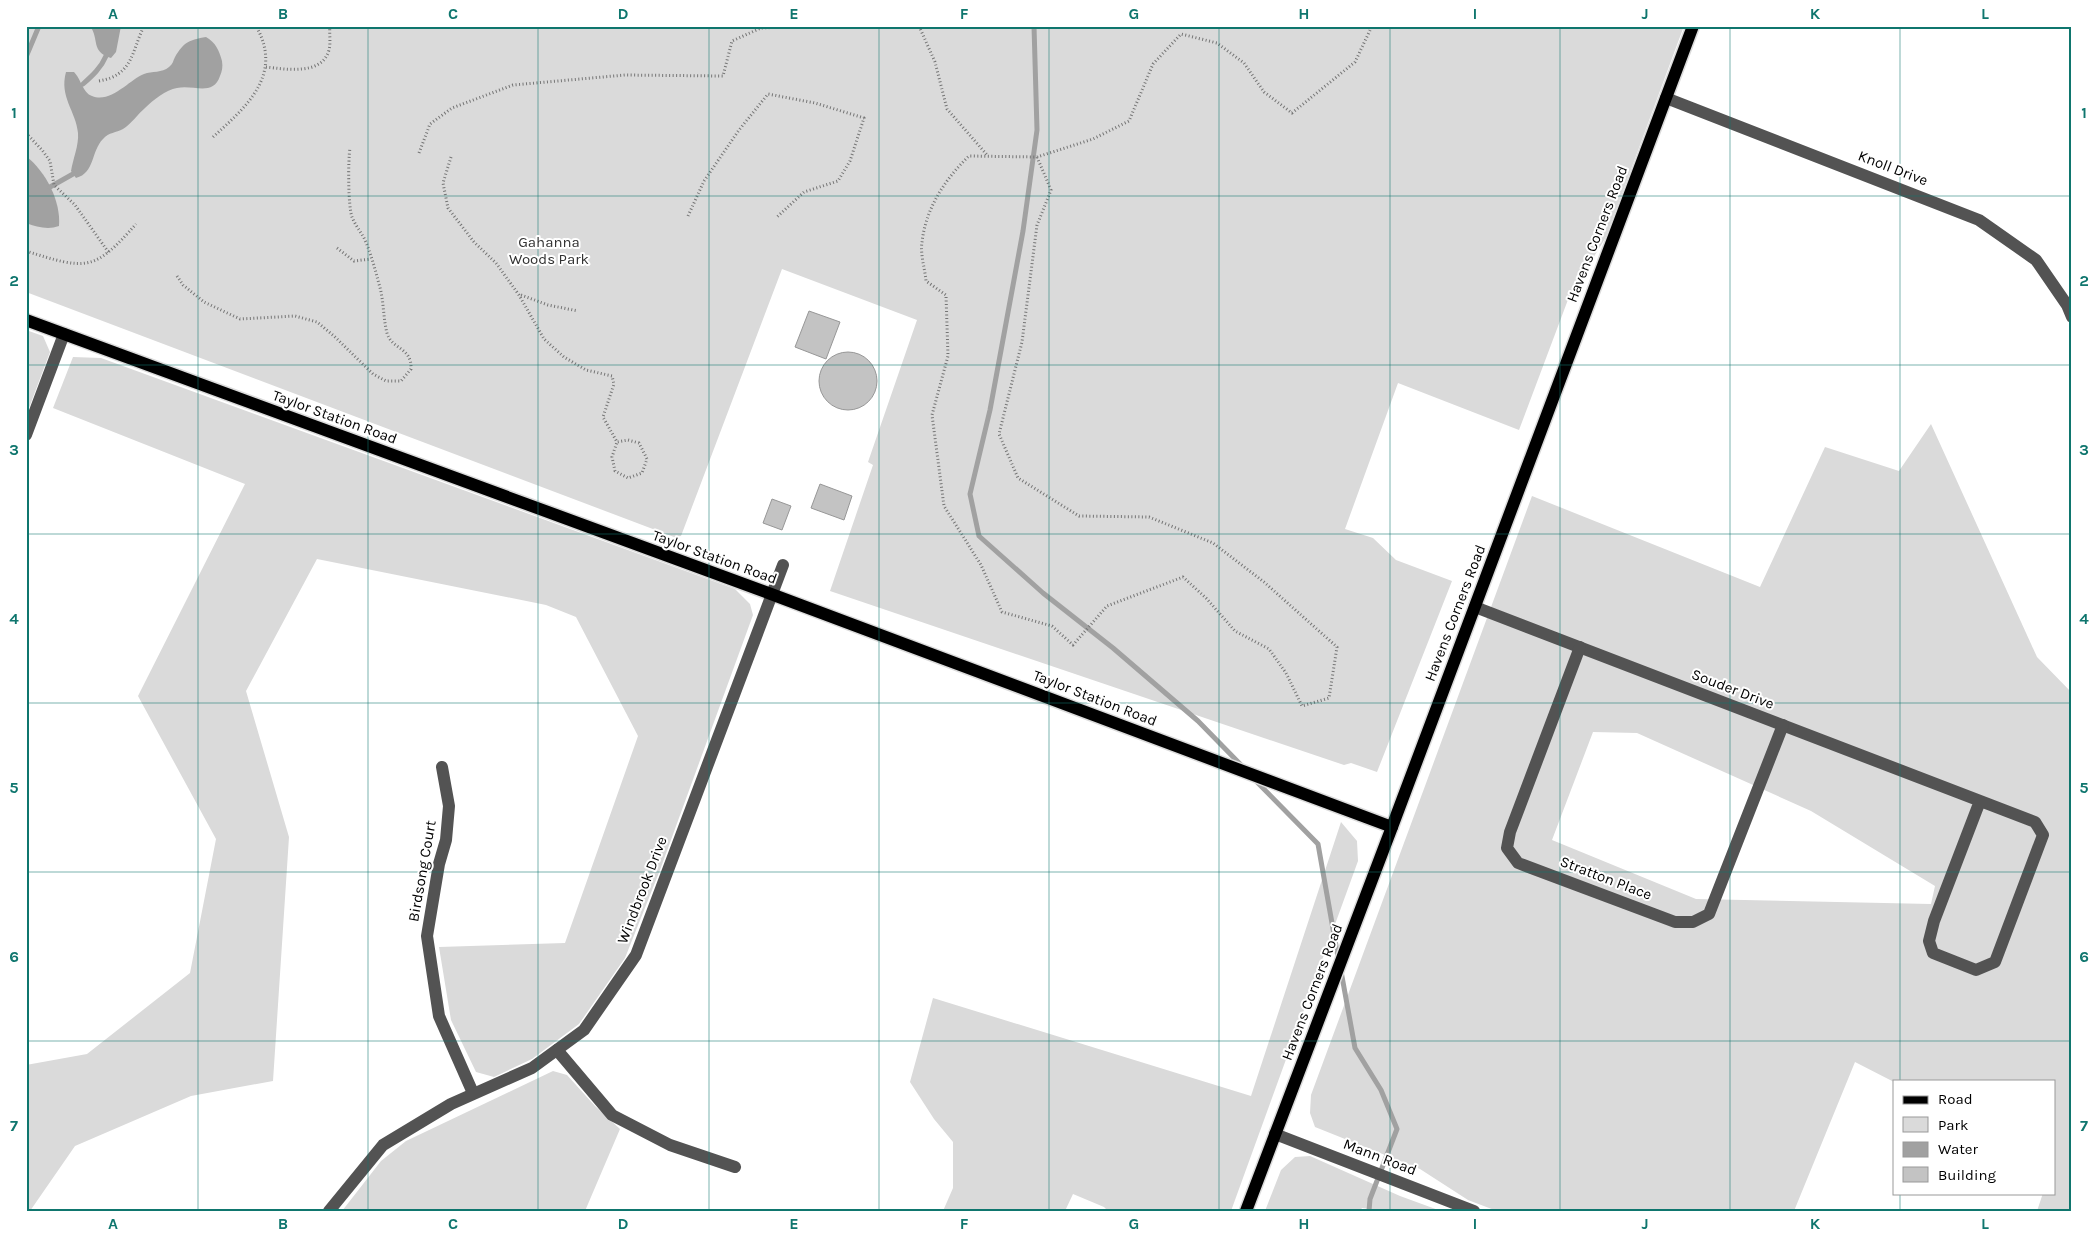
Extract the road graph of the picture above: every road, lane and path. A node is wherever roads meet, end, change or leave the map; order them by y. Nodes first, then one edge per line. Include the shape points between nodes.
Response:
1 (144, 26) edge
2 (256, 26) edge
3 (330, 26) edge
4 (807, 26) edge
5 (920, 26) edge
6 (1372, 26) edge
7 (1693, 26) edge
8 (266, 67) junction
9 (99, 81) dead end
10 (1666, 98) junction
11 (26, 133) edge
12 (213, 137) dead end
13 (350, 148) dead end
14 (419, 152) dead end
15 (988, 156) junction
16 (450, 157) dead end
17 (1037, 157) junction
18 (688, 216) dead end
19 (777, 217) dead end
20 (136, 224) dead end
21 (336, 248) dead end
22 (26, 251) edge
23 (109, 253) junction
24 (371, 259) junction
25 (177, 276) dead end
26 (519, 295) junction
27 (2069, 304) edge
28 (578, 311) dead end
29 (2072, 318) edge
30 (26, 320) edge
31 (64, 334) junction
32 (26, 435) edge
33 (617, 442) junction
34 (783, 565) dead end
35 (771, 594) junction
36 (1475, 607) junction
37 (1580, 647) junction
38 (1782, 725) junction
39 (442, 767) dead end
40 (1980, 801) junction
41 (1392, 828) junction
42 (557, 1050) junction
43 (473, 1093) junction
44 (1274, 1134) junction
45 (735, 1167) dead end
46 (329, 1211) edge
47 (1246, 1211) edge
48 (1474, 1211) edge

1 - 9 path via 124,71 114,78
2 - 8 path via 263,39
3 - 8 path via 329,51 320,63 294,70
4 - 14 path via 761,28 732,41 723,76 625,75 512,85 452,108 430,124
5 - 15 path via 935,62 947,108
6 - 17 path via 1355,62 1292,113 1264,92 1244,63 1217,43 1181,34 1153,64 1129,121 1093,139
7 - 10 main road, Havens Corners Road
8 - 12 path via 253,98
10 - 27 street, Knoll Drive via 1979,220 2036,260
10 - 36 main road, Havens Corners Road
11 - 23 path via 50,161 54,185 75,205
13 - 24 path via 349,203
15 - 17 path
15 - 17 path via 969,156 958,167 933,200 921,243 926,280 946,295 948,356 932,415 944,506 981,565 1002,612 1052,626 1073,645 1106,606 1183,577 1235,630 1269,649 1286,673 1302,706 1329,698 1337,646 1264,582 1213,543 1149,517 1079,516 1018,478 999,434 1022,342 1037,225 1051,190
16 - 26 path via 443,184 448,208
18 - 19 path via 704,181 768,94 864,118 850,161 838,181 804,192
20 - 23 path
21 - 24 path via 354,261
22 - 23 path via 55,260 88,264
24 - 25 path via 385,310 387,332 391,341 407,353 411,361 411,369 400,380 386,381 373,374 317,322 295,316 240,319 204,302
26 - 28 path
26 - 33 path via 544,339 564,357 586,370 612,376 614,384 603,417
27 - 29 street, Knoll Drive
30 - 31 main road, Taylor Station Road
31 - 32 street
31 - 35 main road, Taylor Station Road
33 - 33 path via 639,443 647,458 642,473 628,478 614,471 612,457
34 - 35 street, Windbrook Drive
35 - 41 main road, Taylor Station Road
35 - 42 street, Windbrook Drive via 636,955 584,1030
36 - 37 street, Souder Drive
36 - 41 main road, Havens Corners Road
37 - 38 street, Souder Drive
37 - 38 street, Stratton Place via 1510,832 1507,848 1518,862 1675,922 1693,922 1709,914
38 - 40 street, Souder Drive
39 - 43 street, Birdsong Court via 449,806 446,840 427,936 439,1016
40 - 40 street, Souder Drive via 2035,822 2043,835 1996,962 1976,970 1933,953 1929,941
41 - 44 main road, Havens Corners Road
42 - 43 street, Windbrook Drive via 532,1068
42 - 45 street via 612,1114 670,1145
43 - 46 street, Windbrook Drive via 383,1145
44 - 47 main road, Havens Corners Road
44 - 48 street, Mann Road

